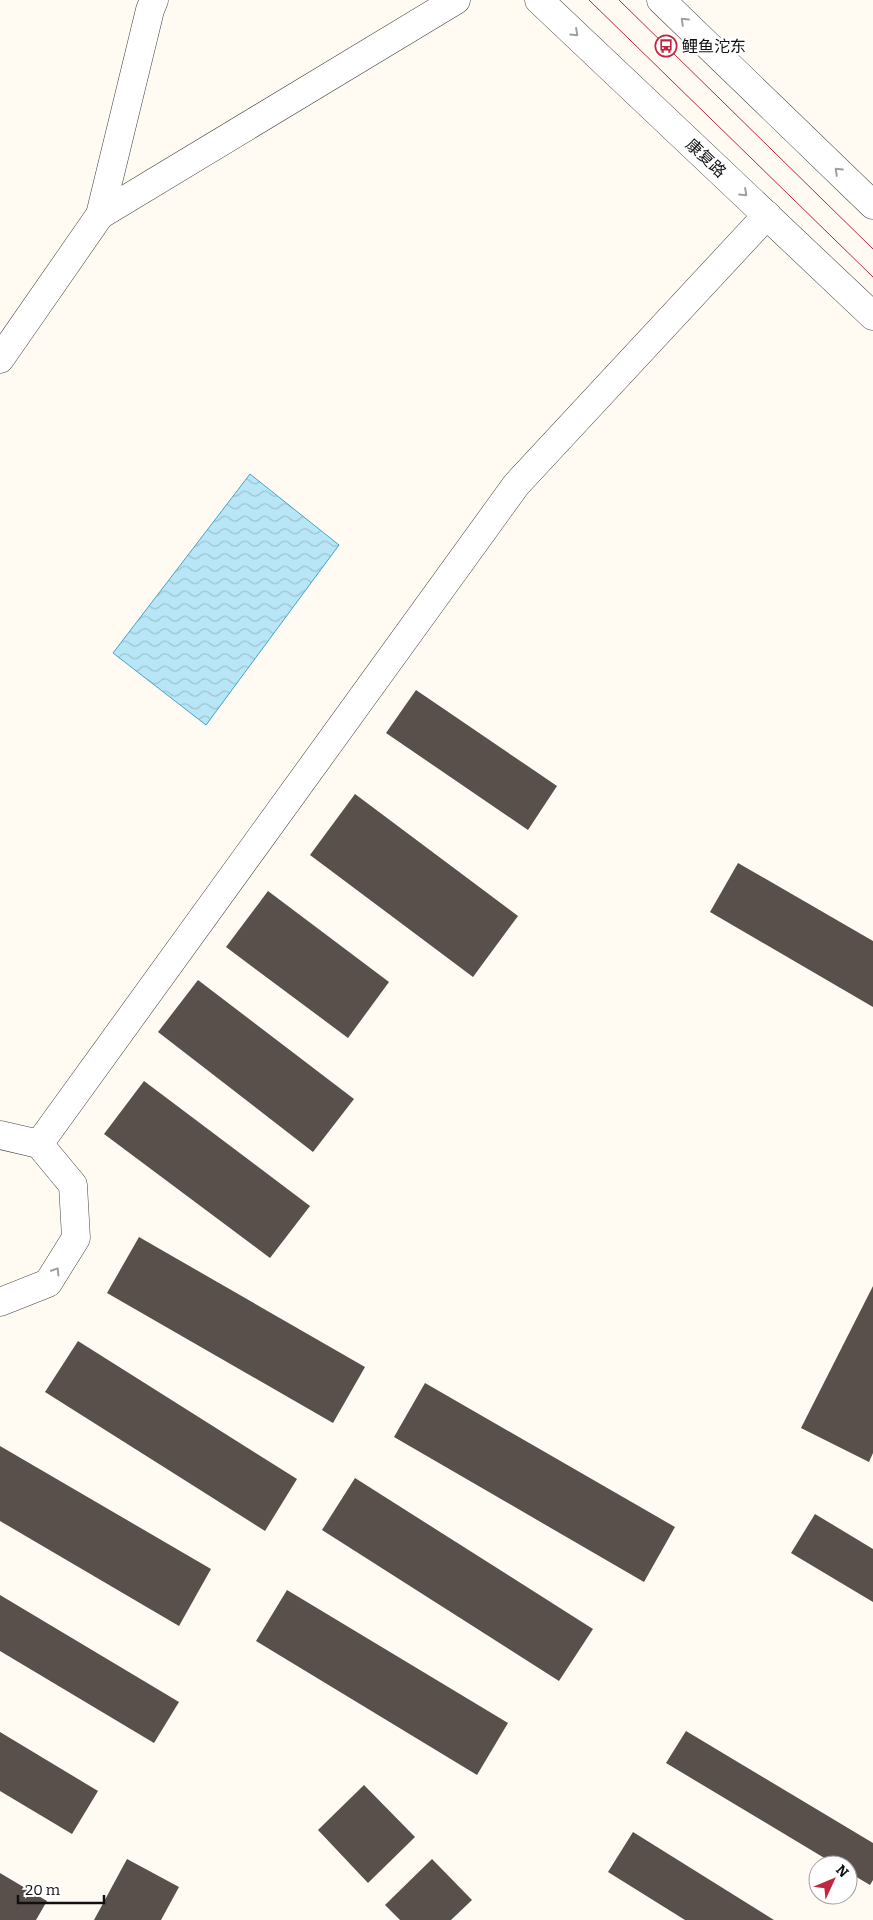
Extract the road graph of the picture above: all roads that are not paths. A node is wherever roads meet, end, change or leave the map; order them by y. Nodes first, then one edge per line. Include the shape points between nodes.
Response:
1 (154, 0) edge
2 (456, 0) edge
3 (539, 0) edge
4 (661, 0) edge
5 (873, 205) edge
6 (100, 215) junction
7 (767, 215) junction
8 (873, 316) edge
9 (0, 359) edge
10 (0, 1135) edge
11 (39, 1144) junction
12 (0, 1302) edge

1 - 6 street
2 - 6 street
3 -> 7 street, 康复路
5 -> 4 street
6 - 9 street
7 - 8 street, 康复路
7 - 11 street via 516,484
10 - 11 street
12 -> 11 street via 48,1283 76,1238 73,1185

